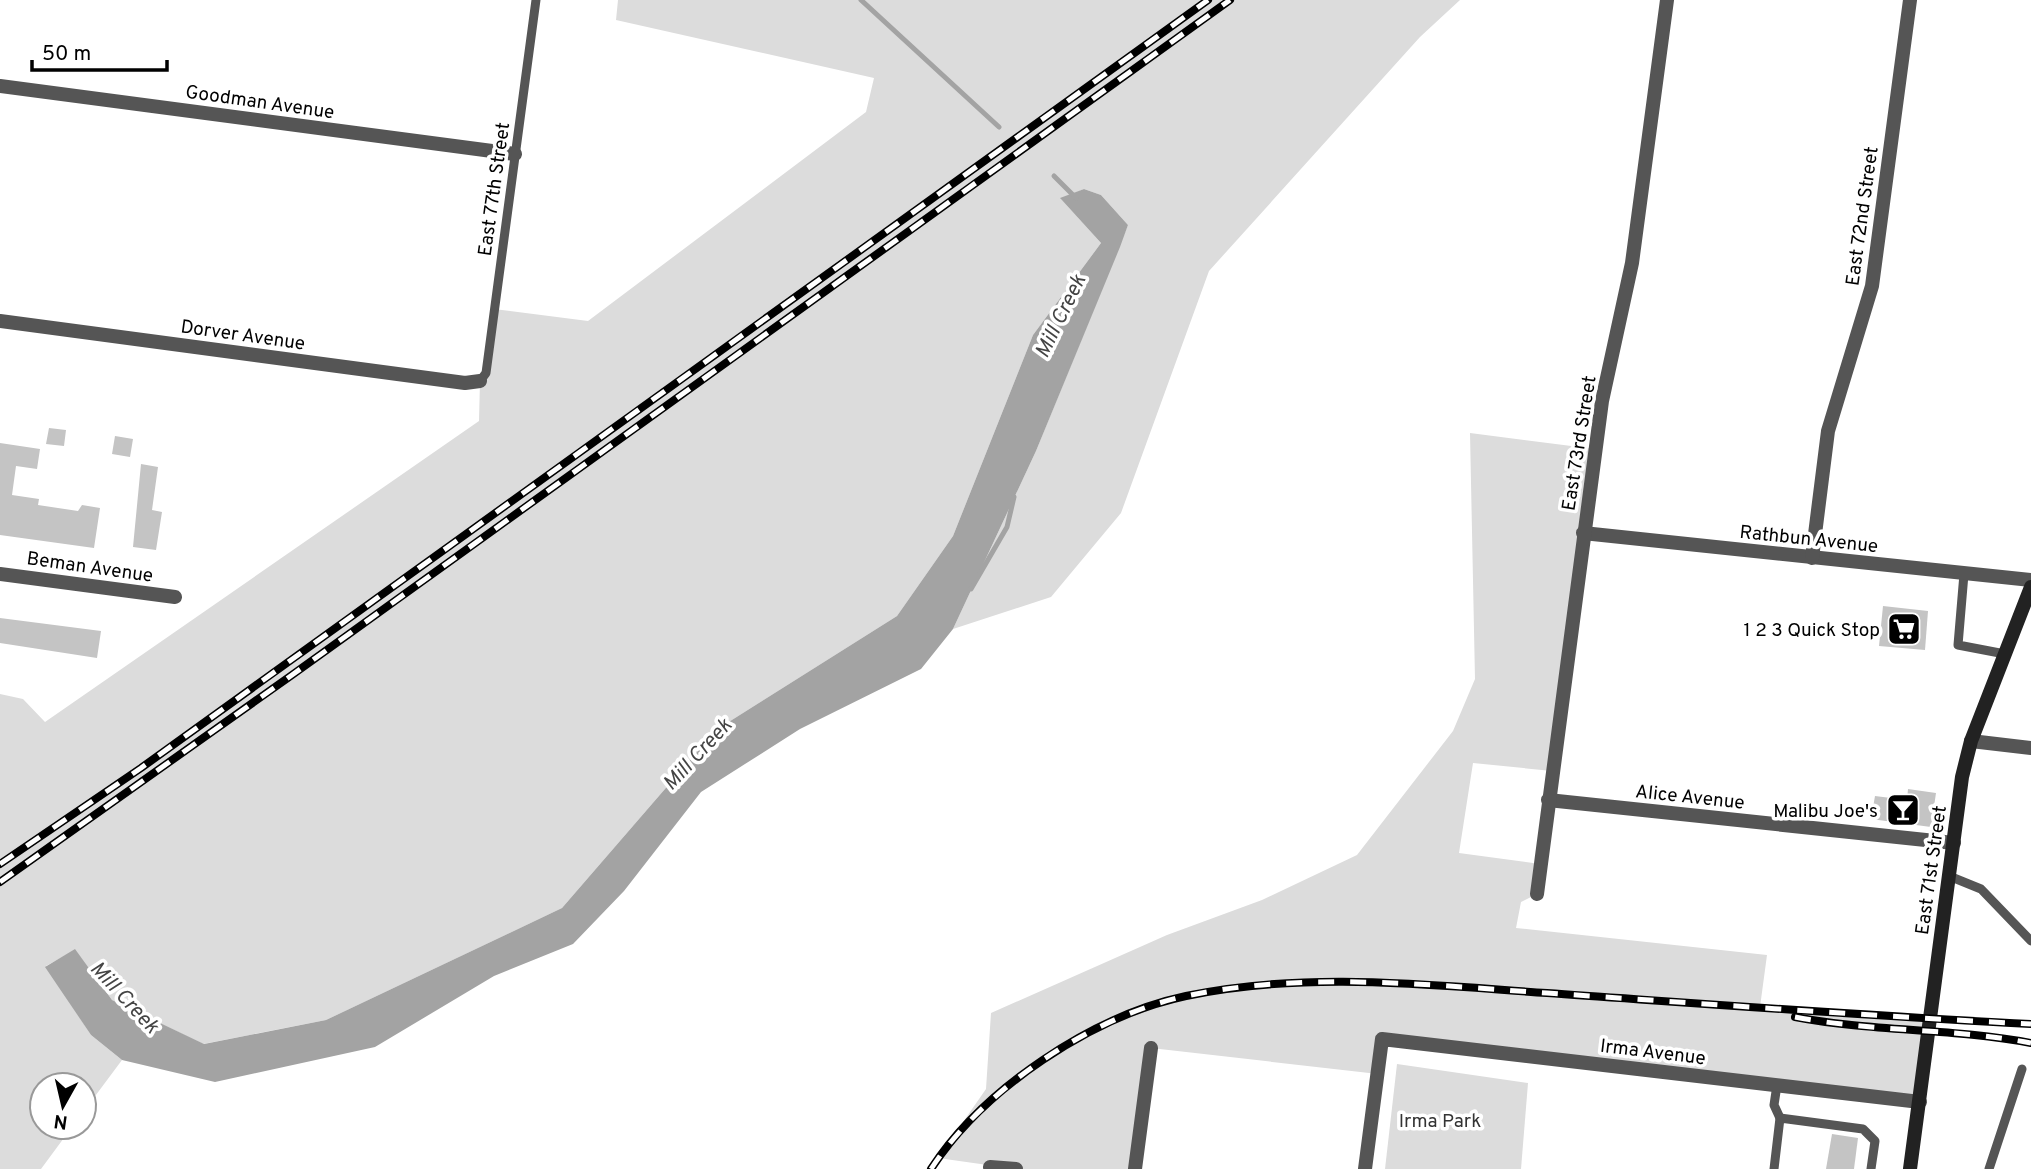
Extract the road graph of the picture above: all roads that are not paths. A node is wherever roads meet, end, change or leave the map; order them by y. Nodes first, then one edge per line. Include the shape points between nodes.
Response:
1 (536, 0) edge
2 (1667, 0) edge
3 (1910, 0) edge
4 (0, 86) edge
5 (514, 154) junction
6 (0, 321) edge
7 (480, 381) joint
8 (1583, 533) junction
9 (1812, 558) junction
10 (0, 573) edge
11 (1964, 573) junction
12 (2031, 580) edge
13 (2031, 587) edge
14 (175, 597) dead end
15 (2005, 653) junction
16 (1971, 741) junction
17 (2031, 748) edge
18 (1548, 800) junction
19 (1954, 844) junction
20 (1949, 876) junction
21 (1536, 894) dead end
22 (2031, 941) edge
23 (1151, 1048) dead end
24 (2022, 1069) dead end
25 (1777, 1085) junction
26 (1920, 1102) junction
27 (1780, 1118) junction
28 (990, 1167) dead end
29 (1016, 1169) edge
30 (1135, 1169) edge
31 (1365, 1169) edge
32 (1774, 1169) edge
33 (1871, 1169) edge
34 (1910, 1169) edge
35 (1989, 1169) edge

1 - 5 lane, East 77th Street
2 - 8 street, East 73rd Street via 1634,251 1602,401
3 - 9 street, East 72nd Street via 1872,286 1828,431
4 - 5 street, Goodman Avenue
5 - 7 lane, East 77th Street via 486,373
6 - 7 street, Dorver Avenue via 465,383
8 - 9 street, Rathbun Avenue
8 - 18 street, East 73rd Street
9 - 11 street, Rathbun Avenue
10 - 14 street, Beman Avenue
11 - 12 street, Rathbun Avenue
11 - 15 lane via 1958,645
13 - 15 main road, East 71st Street
15 - 16 main road, East 71st Street
16 - 17 street
16 - 19 main road, East 71st Street
18 - 19 street, Alice Avenue
18 - 21 street, East 73rd Street
19 - 20 main road, East 71st Street
20 - 22 lane via 1981,889
20 - 26 main road, East 71st Street
23 - 30 street
24 - 35 lane
25 - 26 street, Irma Avenue
25 - 27 lane via 1774,1105
25 - 31 street, Irma Avenue via 1382,1039
26 - 34 main road, East 71st Street
27 - 32 lane
27 - 33 lane via 1863,1129 1875,1141
28 - 29 street

